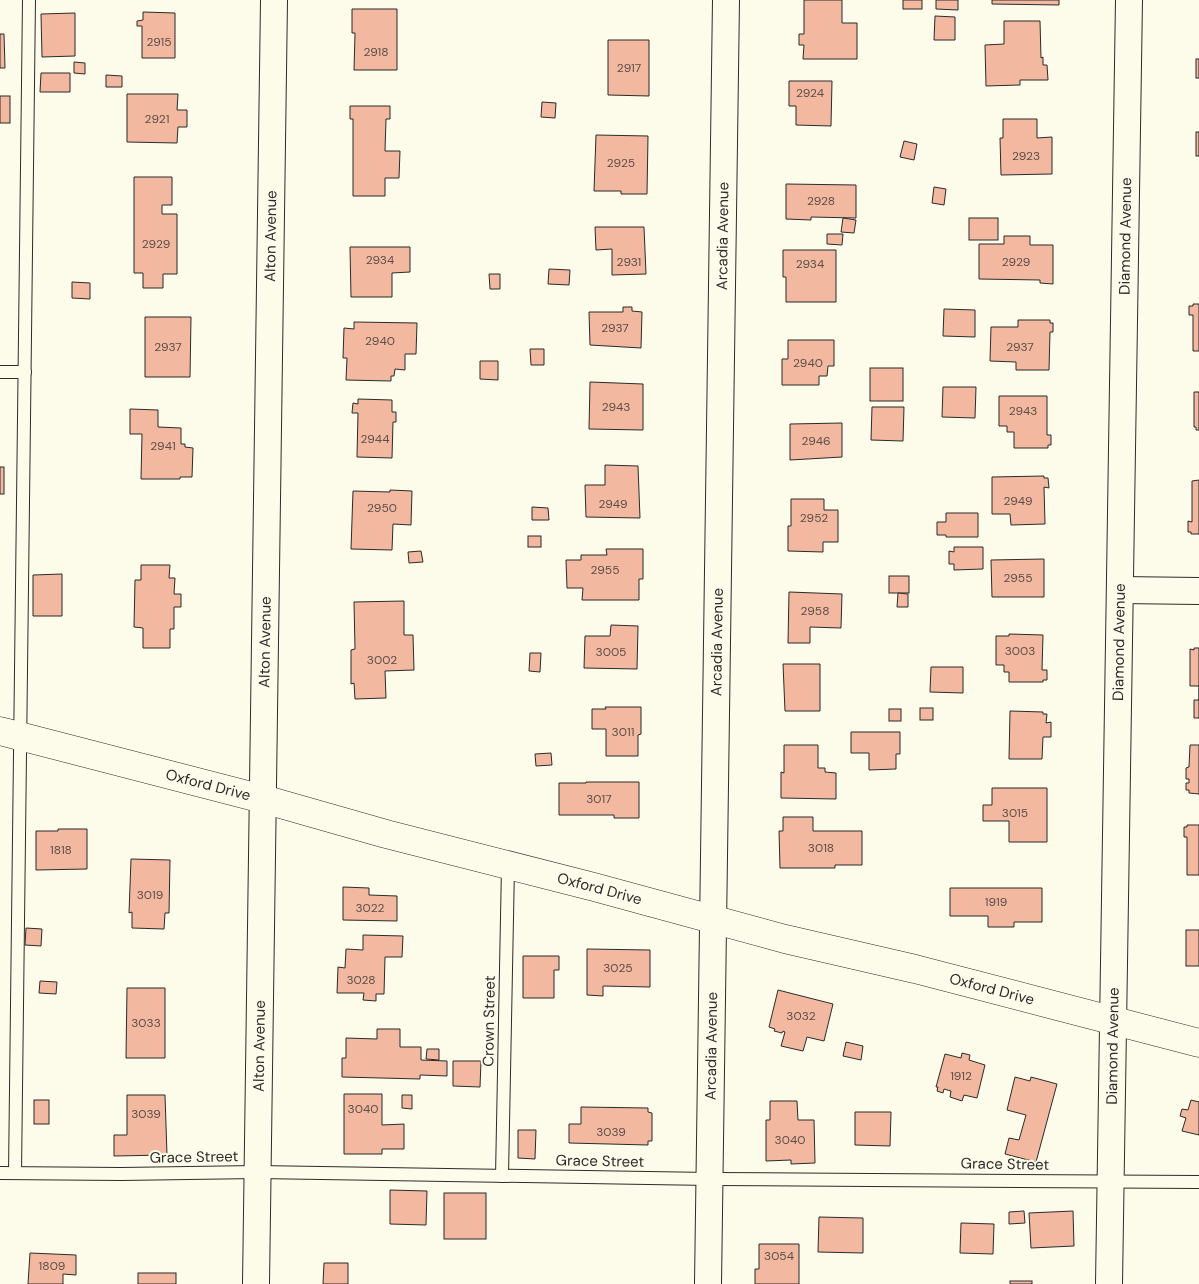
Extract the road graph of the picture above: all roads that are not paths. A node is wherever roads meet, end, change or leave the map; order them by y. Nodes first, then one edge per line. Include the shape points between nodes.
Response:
1 (29, 0) edge
2 (274, 0) edge
3 (726, 0) edge
4 (1129, 0) edge
5 (0, 372) edge
6 (25, 372) junction
7 (1120, 590) junction
8 (1199, 591) edge
9 (10, 733) edge
10 (263, 799) junction
11 (508, 866) junction
12 (713, 919) junction
13 (1114, 1021) junction
14 (1199, 1043) edge
15 (0, 1172) edge
16 (258, 1172) junction
17 (16, 1173) junction
18 (502, 1176) junction
19 (710, 1179) junction
20 (1111, 1181) junction
21 (1199, 1182) edge
22 (256, 1284) edge
23 (708, 1284) edge
24 (1109, 1284) edge

1 - 6 lane
2 - 10 street, Alton Avenue
3 - 12 street, Arcadia Avenue
4 - 7 street, Diamond Avenue
5 - 6 lane
6 - 9 lane
7 - 8 street
7 - 13 street, Diamond Avenue
9 - 10 main road, Oxford Drive
9 - 17 lane
10 - 11 main road, Oxford Drive
10 - 16 street, Alton Avenue
11 - 12 main road, Oxford Drive
11 - 18 lane, Crown Street
12 - 13 main road, Oxford Drive
12 - 19 street, Arcadia Avenue
13 - 14 main road, Oxford Drive
13 - 20 street, Diamond Avenue
15 - 17 lane, Grace Street
16 - 17 lane, Grace Street
16 - 18 lane, Grace Street
16 - 22 street, Alton Avenue
18 - 19 lane, Grace Street
19 - 20 lane, Grace Street
19 - 23 street, Arcadia Avenue
20 - 21 lane, Grace Street
20 - 24 street, Diamond Avenue

